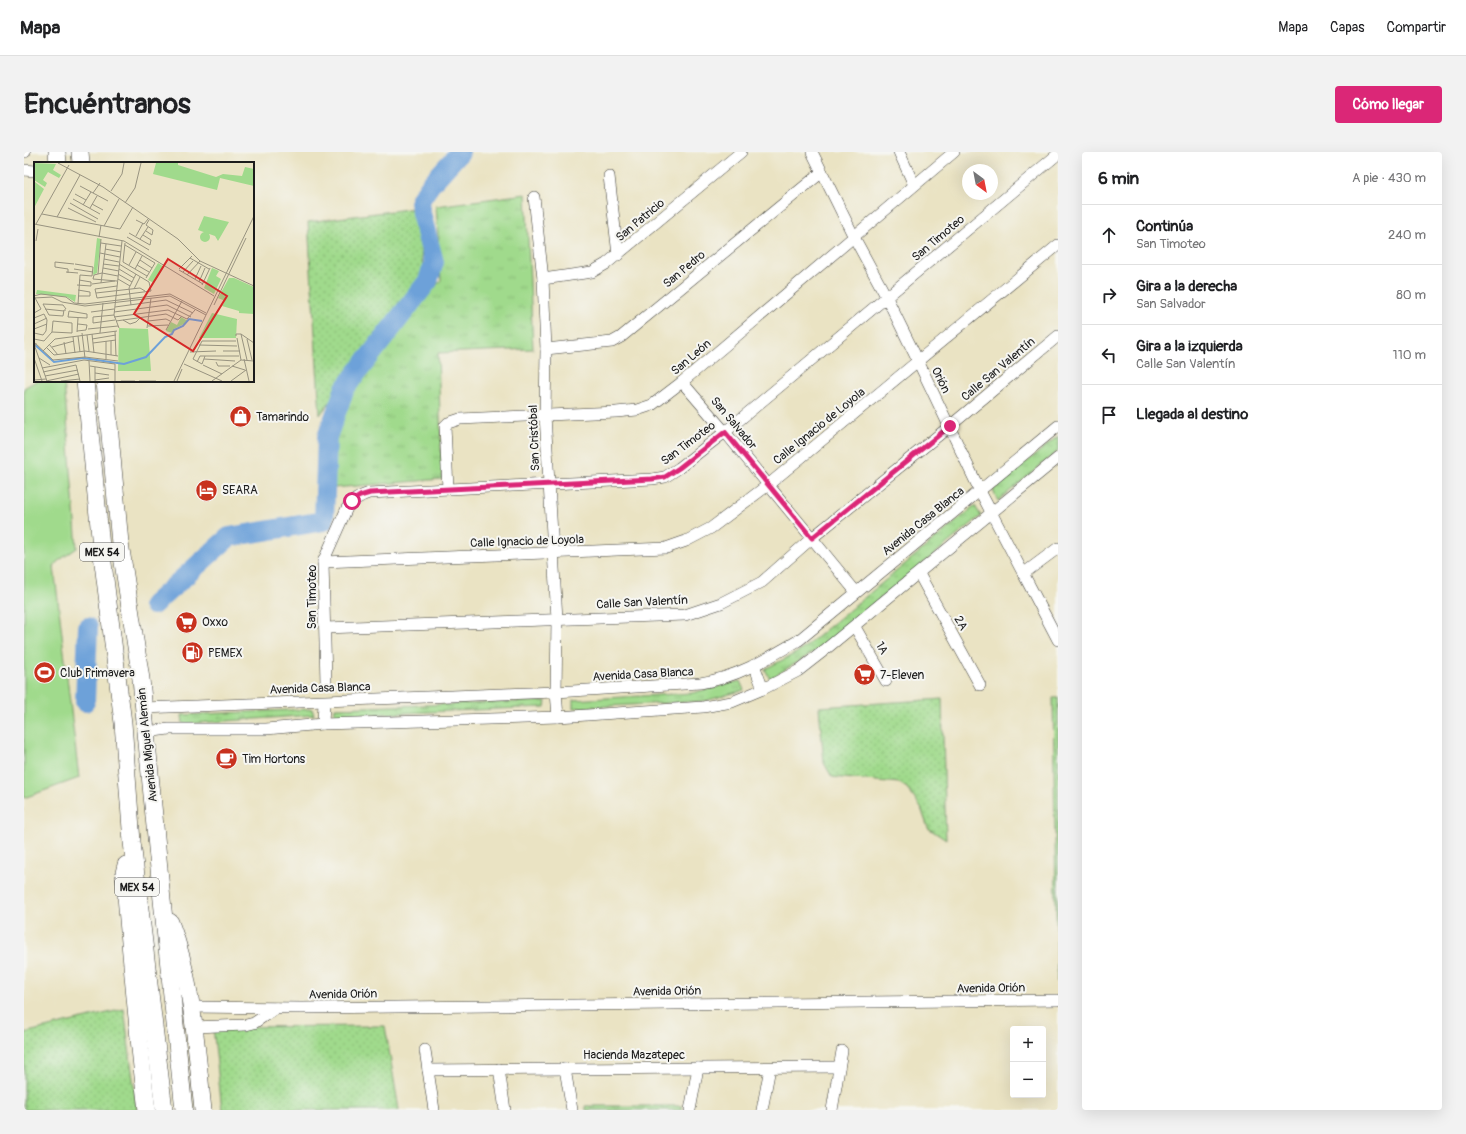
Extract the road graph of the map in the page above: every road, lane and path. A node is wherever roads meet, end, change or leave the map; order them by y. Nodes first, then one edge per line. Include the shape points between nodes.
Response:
1 (57, 152) edge
2 (80, 152) edge
3 (741, 152) edge
4 (812, 152) edge
5 (899, 152) edge
6 (954, 152) edge
7 (1058, 154) edge
8 (58, 162) edge
9 (81, 162) edge
10 (24, 170) edge
11 (34, 171) edge
12 (822, 172) junction
13 (608, 176) dead end
14 (914, 185) junction
15 (534, 196) dead end
16 (854, 237) junction
17 (1058, 245) edge
18 (618, 255) junction
19 (543, 279) junction
20 (887, 298) junction
21 (1058, 336) edge
22 (546, 349) junction
23 (918, 361) junction
24 (85, 382) edge
25 (105, 382) edge
26 (682, 382) junction
27 (545, 415) junction
28 (950, 426) junction
29 (1058, 426) edge
30 (725, 432) junction
31 (1058, 458) edge
32 (548, 484) junction
33 (768, 485) junction
34 (448, 489) junction
35 (980, 491) junction
36 (992, 514) junction
37 (812, 538) junction
38 (1058, 548) edge
39 (552, 553) junction
40 (323, 562) junction
41 (919, 574) junction
42 (1023, 574) junction
43 (856, 592) junction
44 (557, 619) junction
45 (855, 627) junction
46 (324, 628) junction
47 (1058, 640) edge
48 (754, 665) junction
49 (886, 681) dead end
50 (326, 683) dead end
51 (980, 685) dead end
52 (763, 689) junction
53 (556, 692) junction
54 (324, 702) junction
55 (143, 708) junction
56 (558, 717) junction
57 (323, 724) junction
58 (146, 732) junction
59 (132, 842) junction
60 (162, 900) junction
61 (1058, 1000) edge
62 (191, 1007) junction
63 (276, 1008) junction
64 (193, 1027) junction
65 (425, 1050) dead end
66 (842, 1051) dead end
67 (840, 1067) junction
68 (698, 1068) junction
69 (770, 1068) junction
70 (499, 1069) junction
71 (565, 1069) junction
72 (428, 1070) junction
73 (146, 1110) edge
74 (164, 1110) edge
75 (184, 1110) edge
76 (203, 1110) edge
77 (434, 1110) edge
78 (505, 1110) edge
79 (572, 1110) edge
80 (690, 1110) edge
81 (762, 1110) edge
82 (832, 1110) edge

1 - 8 highway
2 - 9 highway
3 - 18 street, San Patricio
4 - 12 street, Orión
5 - 14 street
6 - 14 street, San León
7 - 20 street, San Timoteo
10 - 11 street
12 - 16 street, Orión
12 - 22 street, San Pedro via 621,337 612,342
13 - 18 street
14 - 16 street, San León
15 - 19 street, San Cristóbal
16 - 20 street, Orión
16 - 26 street, San León
17 - 23 street, Calle Ignacio de Loyola
18 - 19 street, San Patricio via 592,272
19 - 22 street, San Cristóbal
20 - 23 street, Orión
20 - 30 street, San Timoteo
21 - 28 street, Calle San Valentín
22 - 27 street, San Cristóbal
23 - 28 street, Orión
23 - 33 street, Calle Ignacio de Loyola
24 - 59 highway, Avenida Miguel Alemán / MEX 54 via 101,547 123,723
25 - 55 highway, Avenida Miguel Alemán / MEX 54 via 120,543 141,679
26 - 27 street, San León via 652,405 637,410
26 - 30 street, San Salvador
27 - 32 street, San Cristóbal
27 - 34 street, San León via 460,419 448,423 445,426
28 - 35 street, Orión
28 - 37 street, Calle San Valentín
29 - 35 street, Avenida Casa Blanca
30 - 32 street, San Timoteo via 665,477
30 - 33 street, San Salvador
31 - 36 street
32 - 34 street, San Timoteo
32 - 39 street, San Cristóbal
33 - 37 street, San Salvador
33 - 39 street, Calle Ignacio de Loyola via 711,528 686,542 666,548
34 - 40 street, San Timoteo via 370,493 360,496 347,508
35 - 36 street, Orión
35 - 43 street, Avenida Casa Blanca
36 - 41 street
36 - 42 street, Orión
37 - 43 street, San Salvador
37 - 44 street, Calle San Valentín via 762,582 721,603 685,615
38 - 42 street
39 - 40 street, Calle Ignacio de Loyola
39 - 44 street, San Cristóbal
40 - 46 street, San Timoteo
41 - 45 street
41 - 51 street, 2A
42 - 47 street, Orión
43 - 48 street, Avenida Casa Blanca via 799,640
44 - 46 street, Calle San Valentín
44 - 53 street, San Cristóbal
45 - 49 street, 1A
45 - 52 street via 798,671
46 - 50 street, San Timoteo
48 - 52 street
48 - 53 street, Avenida Casa Blanca via 733,675 700,683
52 - 56 street via 732,702 710,706
53 - 54 street, Avenida Casa Blanca
53 - 56 street, San Cristóbal
54 - 55 street, Avenida Casa Blanca
54 - 57 street
55 - 58 highway, Avenida Miguel Alemán / MEX 54
56 - 57 street
57 - 58 street via 266,729 169,729
58 - 60 highway, Avenida Miguel Alemán / MEX 54
59 - 73 highway via 124,873
59 - 74 highway, Avenida Miguel Alemán / MEX 54
60 - 62 highway via 177,938
60 - 75 highway, Avenida Miguel Alemán / MEX 54
61 - 63 street, Avenida Orión
62 - 63 street, Avenida Orión
62 - 64 highway
63 - 64 street via 254,1023 246,1025
64 - 76 highway
65 - 72 street
66 - 67 street
67 - 69 street, Hacienda Mazatepec
67 - 82 street
68 - 69 street, Hacienda Mazatepec
68 - 71 street, Hacienda Mazatepec
68 - 80 street
69 - 81 street
70 - 71 street, Hacienda Mazatepec
70 - 72 street, Hacienda Mazatepec
70 - 78 street
71 - 79 street
72 - 77 street

